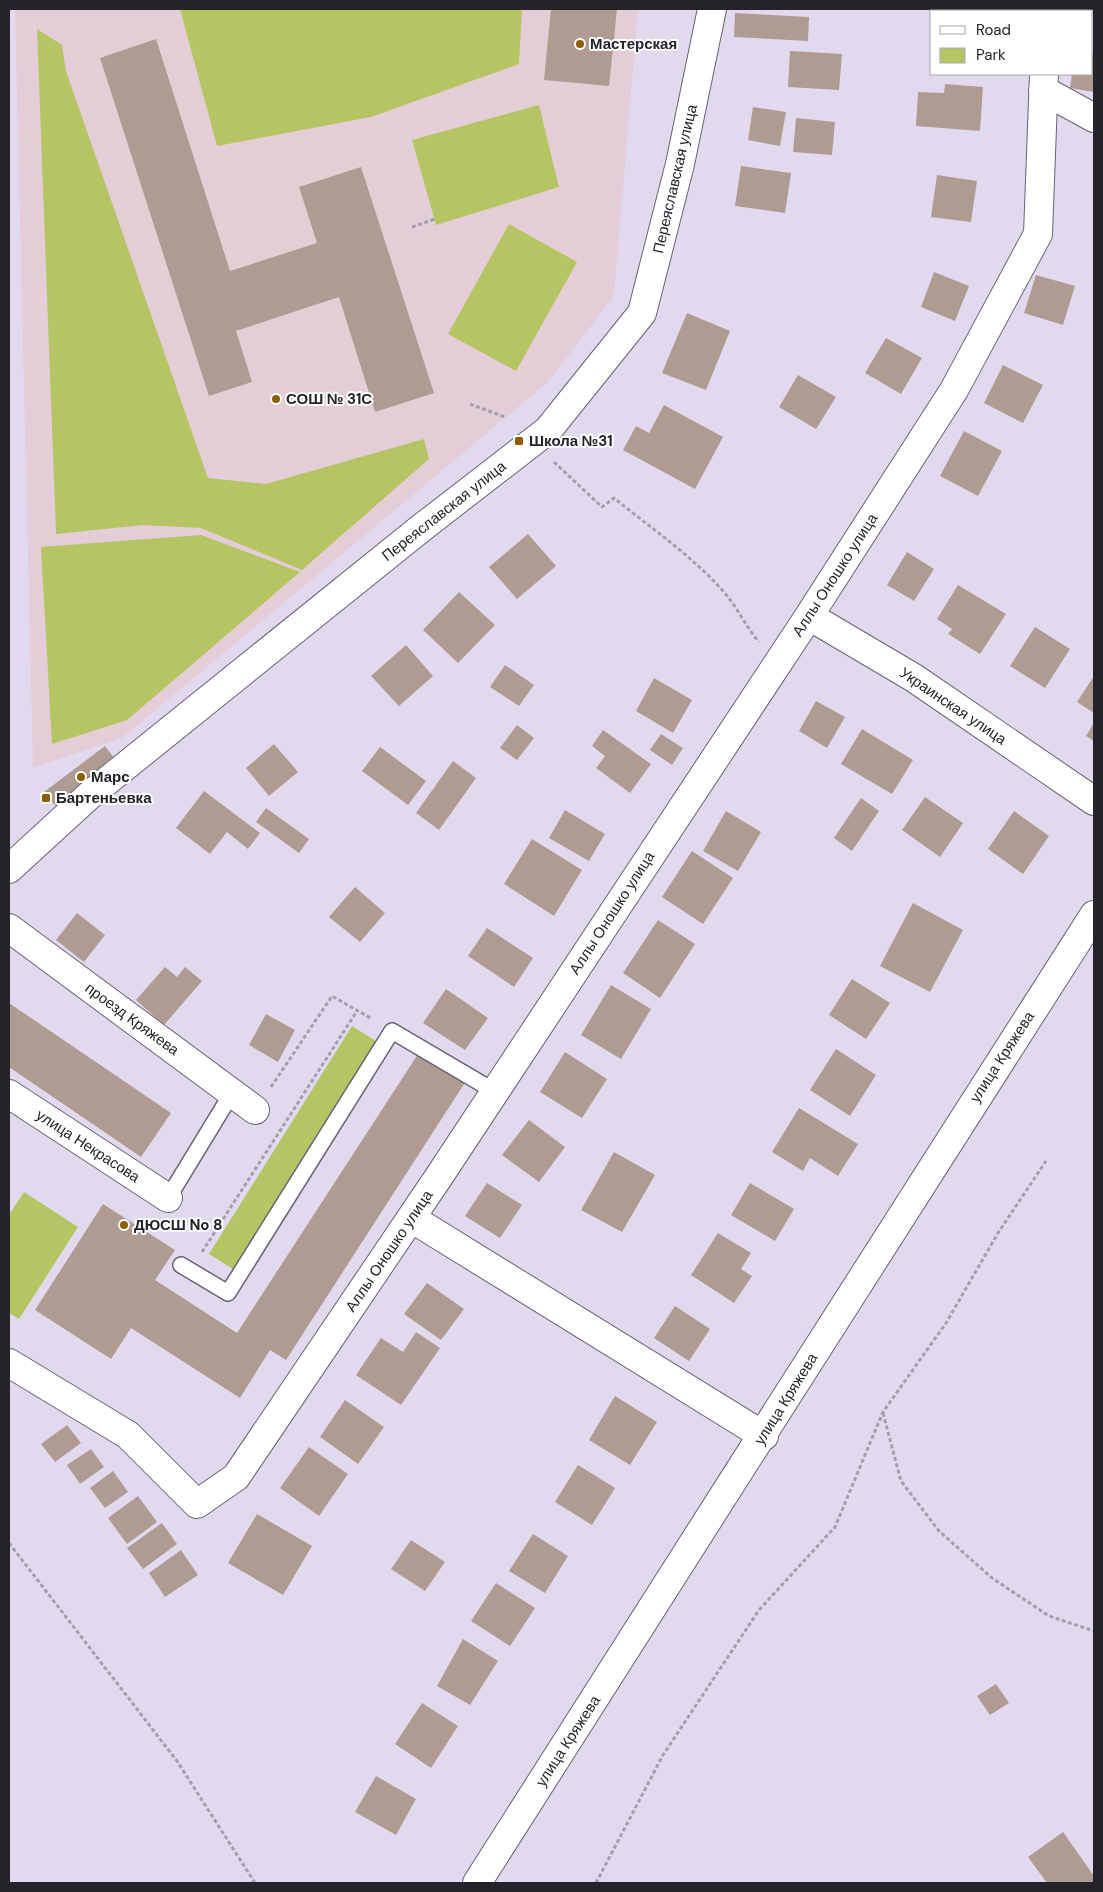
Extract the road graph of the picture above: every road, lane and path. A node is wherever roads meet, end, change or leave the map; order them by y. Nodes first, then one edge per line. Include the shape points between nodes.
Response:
1 (712, 9) edge
2 (1044, 82) edge
3 (1094, 118) edge
4 (434, 219) dead end
5 (412, 227) dead end
6 (470, 404) dead end
7 (506, 417) dead end
8 (532, 442) junction
9 (809, 616) junction
10 (777, 663) junction
11 (1094, 801) edge
12 (9, 869) edge
13 (1094, 915) edge
14 (9, 928) edge
15 (358, 1010) junction
16 (392, 1031) junction
17 (494, 1091) junction
18 (232, 1093) junction
19 (9, 1094) edge
20 (255, 1110) joint
21 (1046, 1161) dead end
22 (168, 1198) joint
23 (411, 1218) junction
24 (186, 1268) joint
25 (9, 1363) edge
26 (883, 1412) junction
27 (764, 1436) junction
28 (9, 1543) edge
29 (1094, 1631) edge
30 (255, 1883) edge
31 (477, 1883) edge
32 (596, 1883) edge

1 - 8 street, Переяславская улица via 680,164 642,313 548,430
2 - 3 street
2 - 9 street, Аллы Оношко улица via 1038,234 954,390
4 - 5 path
6 - 7 path
8 - 10 path via 602,507 614,498 707,575 729,598 748,629
8 - 12 street, Переяславская улица via 92,793
9 - 10 street, Аллы Оношко улица
9 - 11 street, Украинская улица via 914,678
10 - 17 street, Аллы Оношко улица
13 - 27 street, улица Кряжева via 888,1234
14 - 18 street, проезд Кряжева
15 - 16 path
15 - 20 path via 332,996
15 - 24 path
16 - 17 lane
16 - 24 lane via 228,1293
17 - 23 street, Аллы Оношко улица
18 - 20 street, проезд Кряжева
18 - 22 lane
19 - 22 street, улица Некрасова
21 - 26 path via 998,1233 946,1323
23 - 25 street, Аллы Оношко улица via 236,1477 197,1504 128,1435
23 - 27 street
26 - 29 path via 901,1481 939,1530 992,1578 1050,1616
26 - 32 path via 835,1527 754,1618 664,1756
27 - 31 street, улица Кряжева
28 - 30 path via 177,1761

